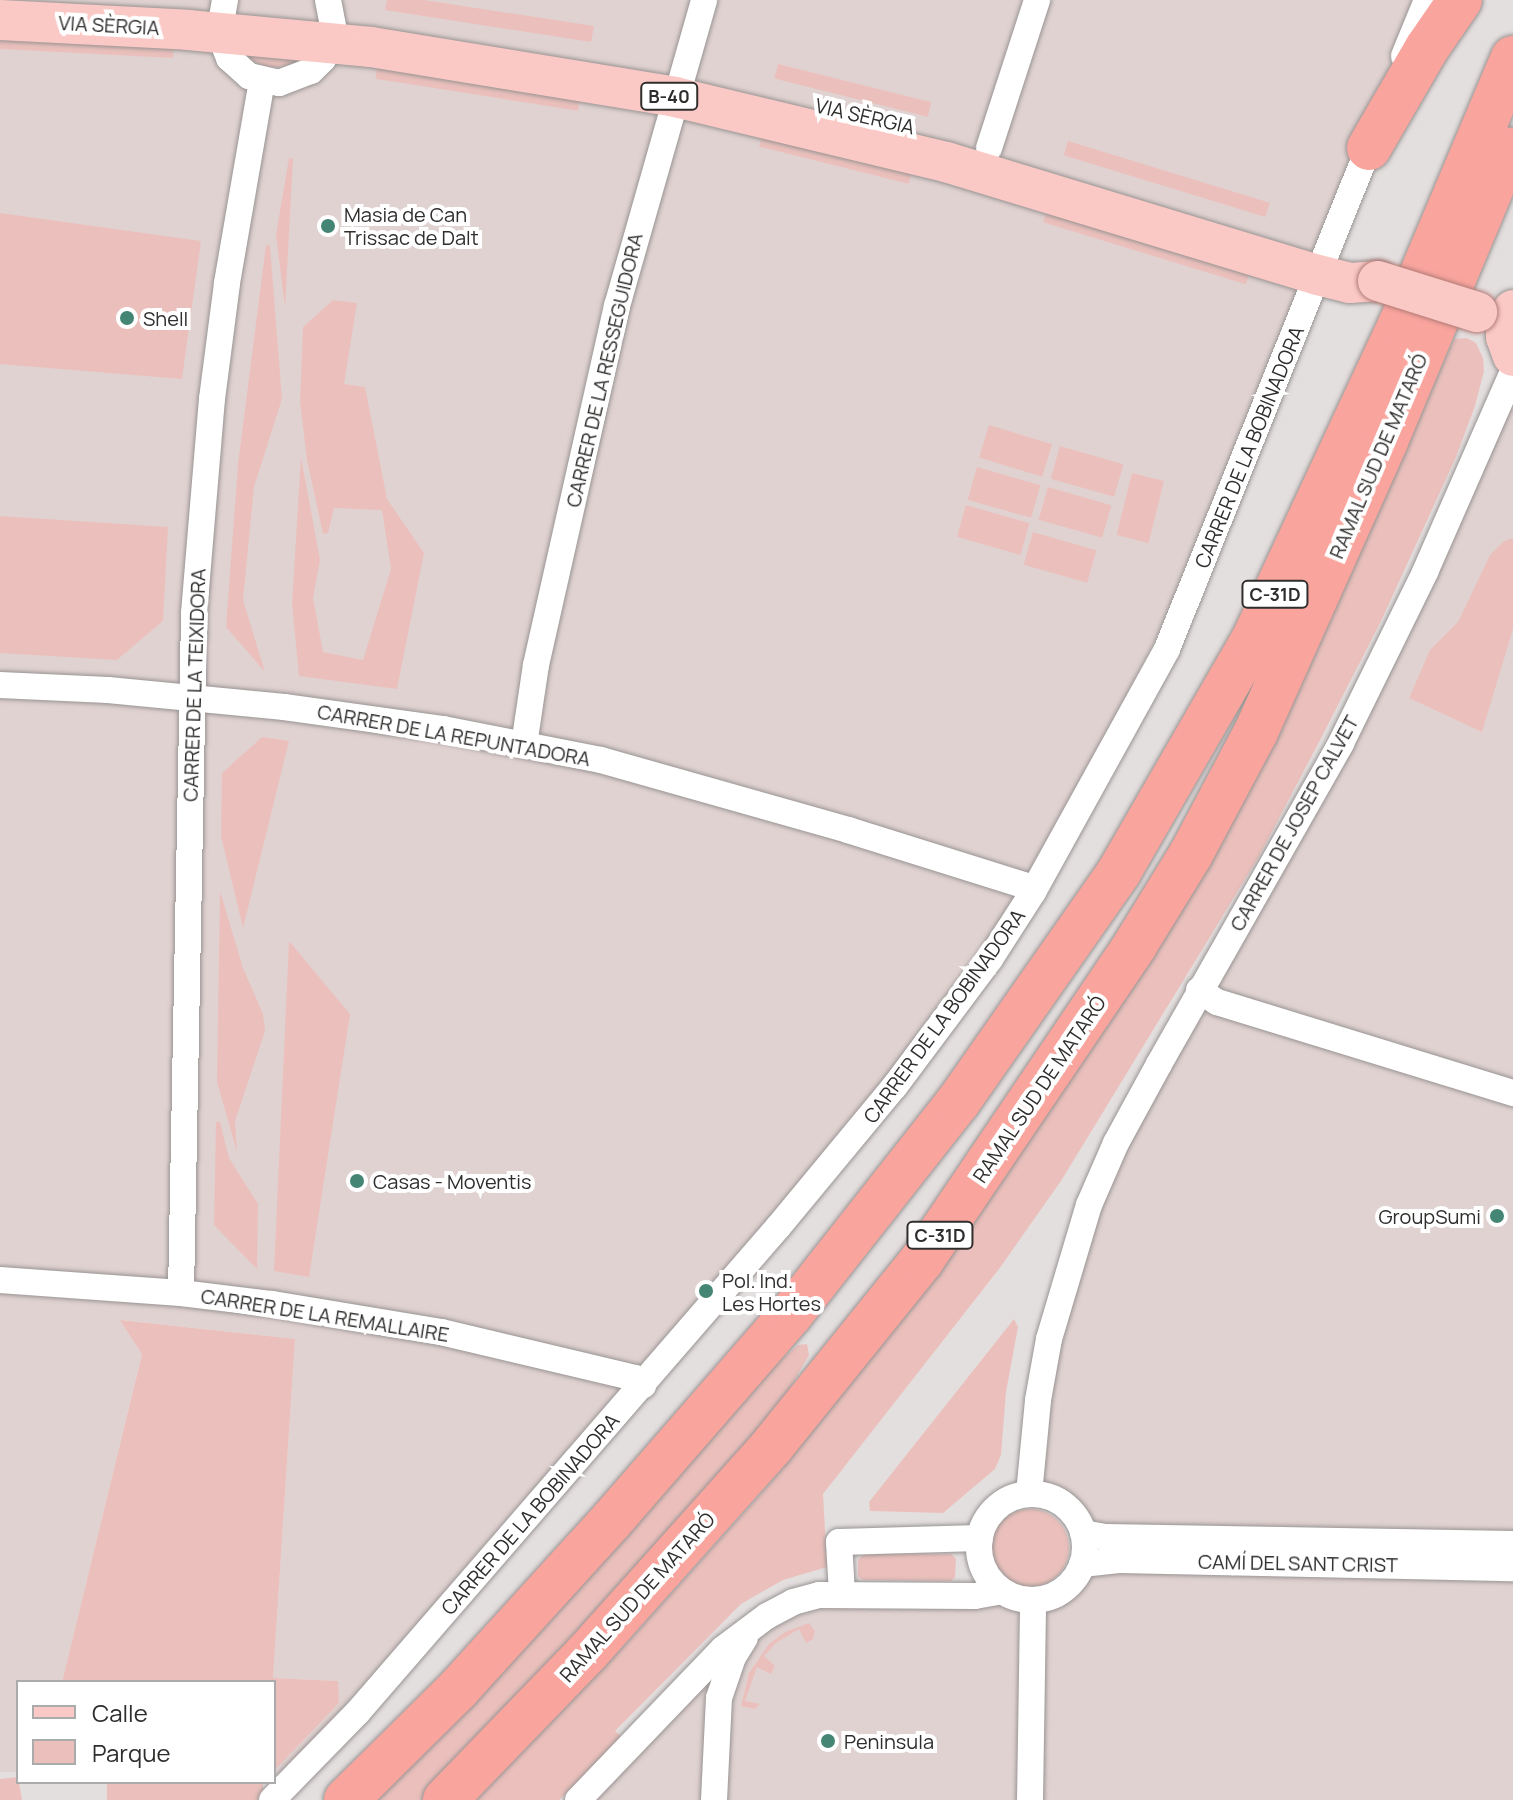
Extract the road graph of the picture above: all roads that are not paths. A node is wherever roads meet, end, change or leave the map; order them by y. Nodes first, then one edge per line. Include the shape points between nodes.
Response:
1 (113, 0) edge
2 (704, 0) edge
3 (1037, 0) edge
4 (1427, 0) edge
5 (1460, 0) edge
6 (222, 13) edge
7 (0, 20) edge
8 (331, 21) edge
9 (1513, 58) edge
10 (262, 81) junction
11 (678, 86) junction
12 (1513, 136) edge
13 (989, 148) junction
14 (1369, 148) junction
15 (1322, 263) junction
16 (1502, 325) edge
17 (1513, 372) edge
18 (0, 685) edge
19 (191, 697) junction
20 (524, 745) junction
21 (1033, 892) junction
22 (1199, 990) junction
23 (1513, 1093) edge
24 (0, 1280) edge
25 (181, 1293) junction
26 (643, 1385) junction
27 (1029, 1494) junction
28 (1083, 1533) junction
29 (980, 1538) junction
30 (1513, 1544) edge
31 (1082, 1564) junction
32 (1513, 1568) edge
33 (1002, 1591) junction
34 (842, 1594) junction
35 (1033, 1600) junction
36 (749, 1631) junction
37 (716, 1727) junction
38 (645, 1733) junction
39 (272, 1800) edge
40 (346, 1800) edge
41 (445, 1800) edge
42 (578, 1800) edge
43 (714, 1800) edge
44 (1030, 1800) edge

1 - 6 main road, VIA SÈRGIA / B-40
2 - 11 street, CARRER DE LA RESSEGUIDORA
3 - 13 street
4 - 14 street, CARRER DE LA BOBINADORA
5 - 14 highway
6 - 7 main road, VIA SÈRGIA / B-40
6 - 8 main road, VIA SÈRGIA / B-40
6 - 10 street via 222,46 238,69
8 - 10 street via 323,59 304,75 279,83
8 - 11 main road, VIA SÈRGIA / B-40 via 482,63
9 - 40 highway, RAMAL SUD DE MATARÓ / C-31D via 1400,325 1253,640 1130,852 1030,1004 791,1314 459,1688
10 - 19 street, CARRER DE LA TEIXIDORA via 212,399
11 - 13 main road, VIA SÈRGIA / B-40
11 - 15 main road, VIA SÈRGIA / B-40
11 - 20 street, CARRER DE LA RESSEGUIDORA via 617,306 536,665
12 - 41 highway, RAMAL SUD DE MATARÓ / C-31D via 1256,732 1191,854 1086,1020 922,1260 772,1446 599,1641
13 - 15 main road, VIA SÈRGIA / B-40
14 - 15 street, CARRER DE LA BOBINADORA
15 - 16 main road, VIA SÈRGIA / B-40, bridge
15 - 21 street, CARRER DE LA BOBINADORA via 1167,649
17 - 22 street, CARRER DE JOSEP CALVET via 1425,572 1341,743
18 - 19 street, CARRER DE LA REPUNTADORA
19 - 20 street, CARRER DE LA REPUNTADORA via 443,729
19 - 25 street, CARRER DE LA TEIXIDORA
20 - 21 street, CARRER DE LA REPUNTADORA via 601,760 848,830
21 - 26 street, CARRER DE LA BOBINADORA via 895,1086
22 - 23 street via 1217,1002
22 - 27 street, CARRER DE JOSEP CALVET via 1116,1143 1089,1205 1038,1400
24 - 25 street, CARRER DE LA REMALLAIRE
25 - 26 street, CARRER DE LA REMALLAIRE via 441,1332 635,1378
26 - 39 street, CARRER DE LA BOBINADORA via 357,1713
27 - 28 street via 1060,1502
27 - 29 street via 1003,1503
28 - 30 street, CAMÍ DEL SANT CRIST
28 - 31 street
29 - 33 street via 983,1568
29 - 34 street via 839,1542
31 - 32 street, CAMÍ DEL SANT CRIST via 1119,1560
31 - 35 street via 1067,1588
33 - 34 street via 975,1596
33 - 35 street
34 - 36 street via 793,1602
35 - 44 street
36 - 37 street via 725,1677
36 - 38 street via 675,1695
37 - 38 street via 710,1708 694,1698
37 - 43 street
38 - 42 street

